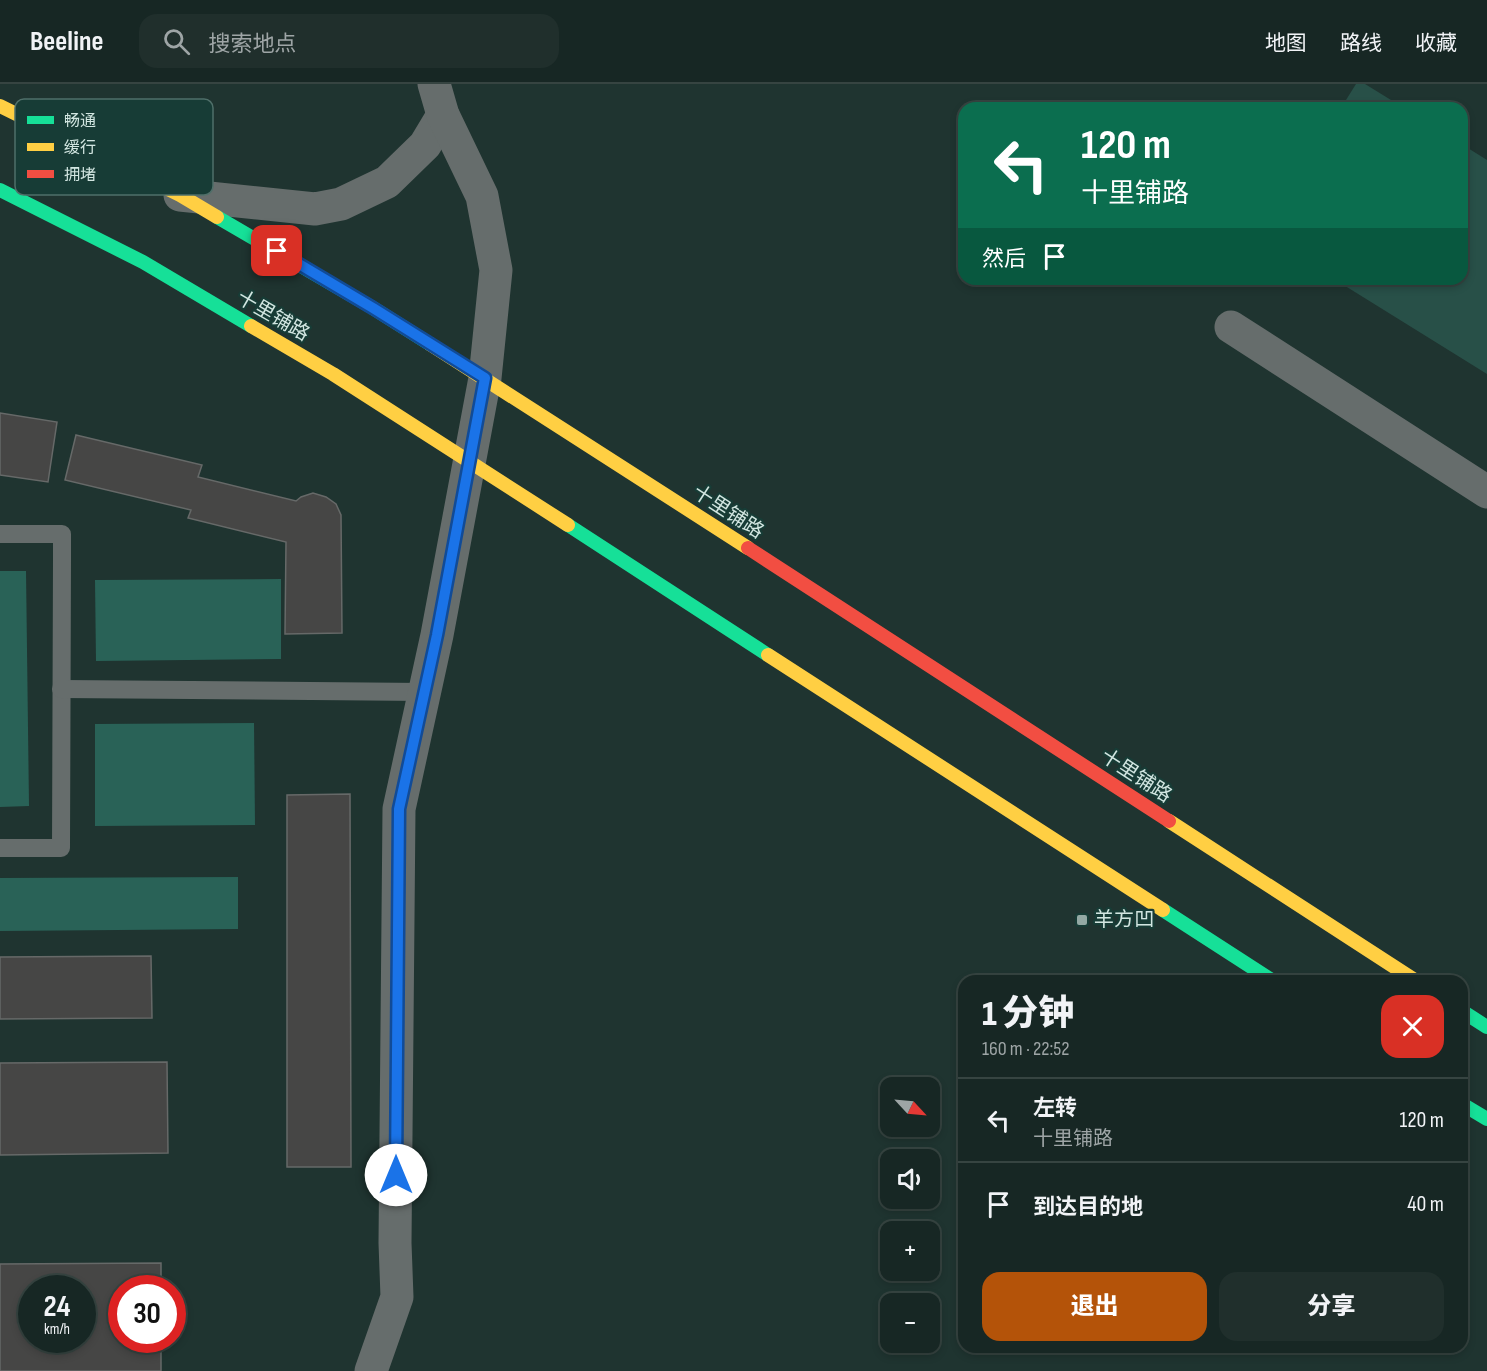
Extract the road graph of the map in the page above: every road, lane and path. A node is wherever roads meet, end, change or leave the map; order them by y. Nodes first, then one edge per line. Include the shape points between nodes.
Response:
1 (434, 84) edge
2 (0, 106) edge
3 (15, 113) edge
4 (442, 116) junction
5 (0, 190) edge
6 (180, 195) joint
7 (1231, 327) dead end
8 (485, 378) junction
9 (469, 462) junction
10 (1487, 492) edge
11 (0, 534) edge
12 (61, 689) junction
13 (425, 692) junction
14 (0, 848) edge
15 (1264, 975) edge
16 (1407, 975) edge
17 (1468, 1015) edge
18 (1487, 1027) edge
19 (1468, 1108) edge
20 (1487, 1119) edge
21 (371, 1371) edge

1 - 4 street
2 - 3 main road, 十里铺路
4 - 6 street via 425,145 387,182 341,204 315,209
4 - 8 street via 482,196 496,270
5 - 9 main road, 十里铺路 via 143,262 333,374
6 - 8 main road, 十里铺路
7 - 10 street
8 - 9 street
8 - 16 main road, 十里铺路
9 - 13 street
9 - 15 main road, 十里铺路
11 - 12 lane via 62,534
12 - 13 lane
12 - 14 lane via 61,848
13 - 21 street via 399,809 397,1297
17 - 18 main road
19 - 20 main road

